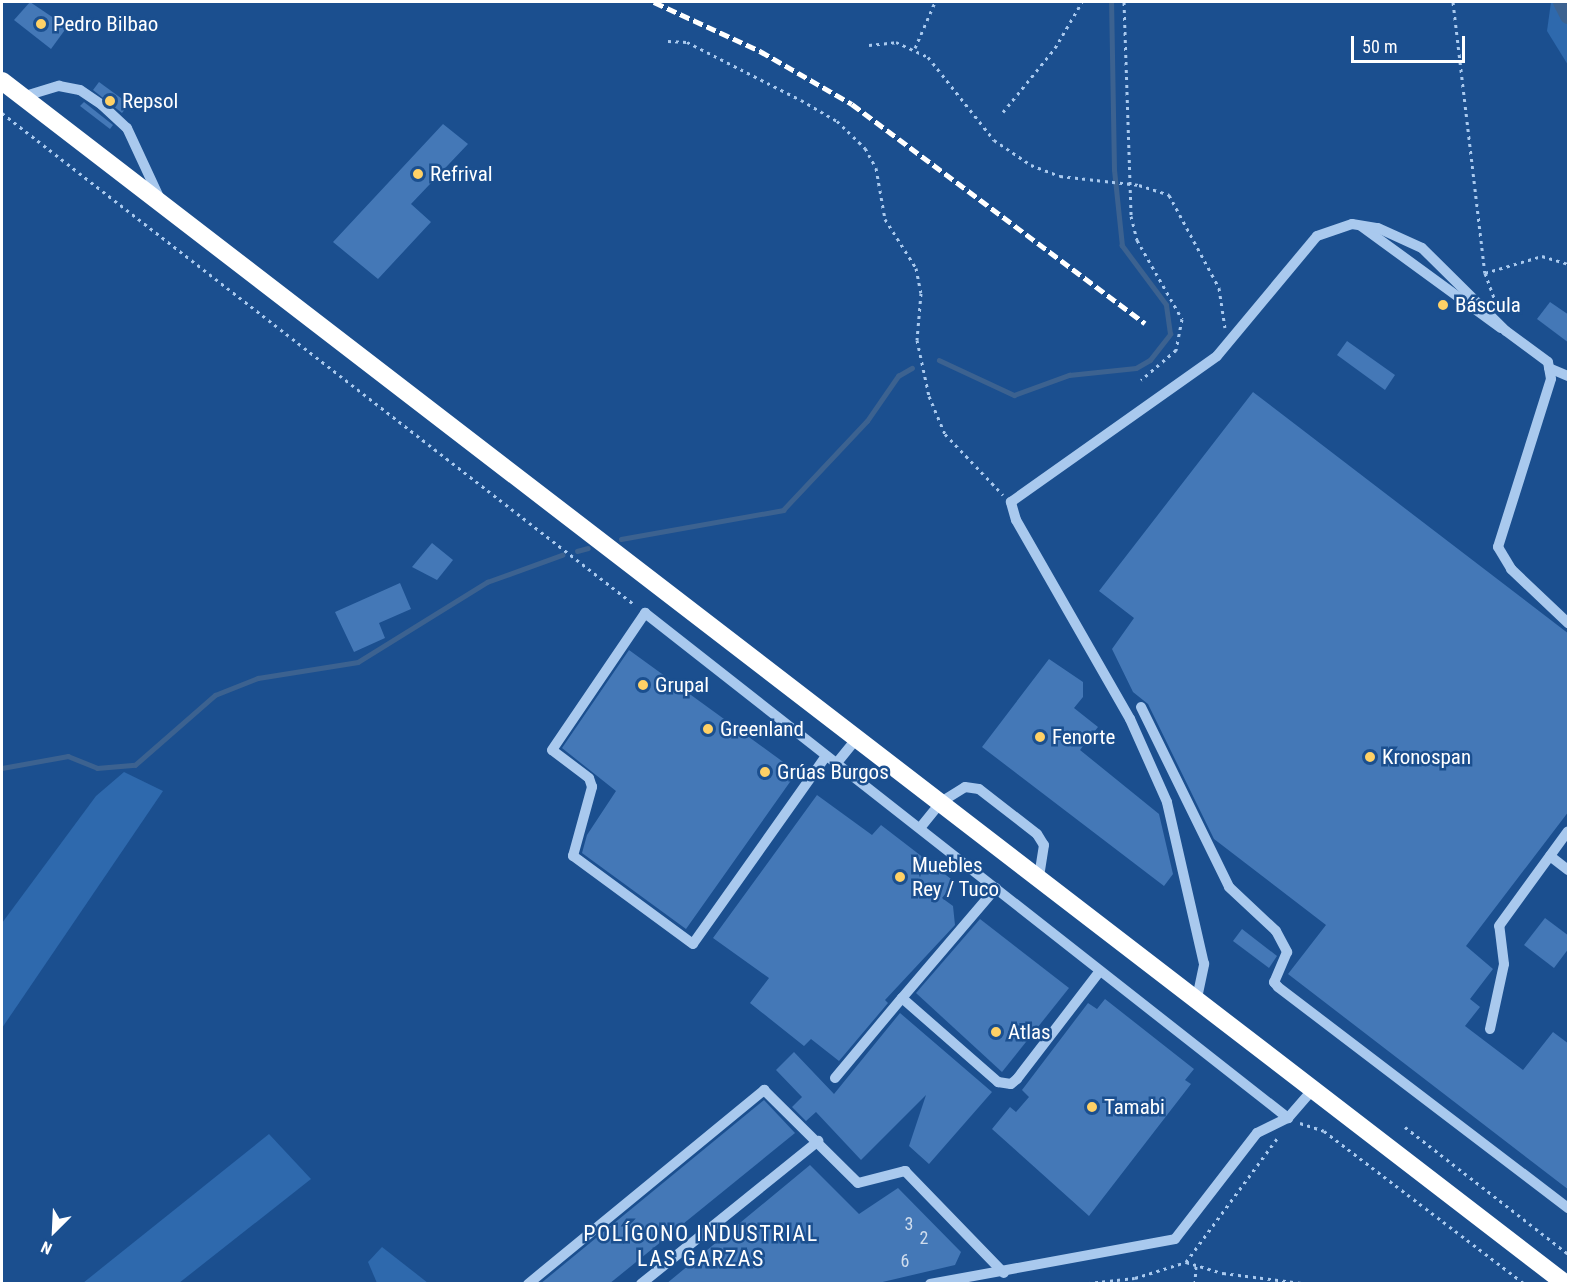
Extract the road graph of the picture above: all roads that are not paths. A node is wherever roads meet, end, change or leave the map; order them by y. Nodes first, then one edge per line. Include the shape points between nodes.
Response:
1 (2, 81) edge
2 (22, 97) junction
3 (163, 205) junction
4 (1361, 225) junction
5 (1506, 331) junction
6 (1549, 368) junction
7 (1569, 376) edge
8 (1569, 623) edge
9 (1141, 707) dead end
10 (857, 738) junction
11 (826, 756) junction
12 (836, 764) junction
13 (941, 802) junction
14 (920, 828) junction
15 (1569, 831) edge
16 (1550, 856) junction
17 (1569, 870) edge
18 (1039, 878) junction
19 (996, 888) junction
20 (1100, 971) junction
21 (902, 998) junction
22 (1197, 998) junction
23 (1490, 1029) dead end
24 (835, 1078) dead end
25 (1313, 1089) junction
26 (1287, 1118) junction
27 (818, 1141) junction
28 (1569, 1208) edge
29 (1004, 1273) junction
30 (528, 1284) edge
31 (641, 1284) edge
32 (930, 1284) edge
33 (1566, 1284) edge

1 - 2 highway
2 - 3 highway
2 - 3 street via 59,86 80,90 102,105 127,128
3 - 10 highway
4 - 5 street via 1482,320
4 - 5 street via 1403,236 1422,248
4 - 22 street via 1331,228 1317,236 1217,356 1011,502 1016,520 1130,719 1167,802 1204,964
5 - 6 street via 1534,348
6 - 7 street
6 - 8 street via 1551,379 1498,547 1511,569
9 - 28 street via 1228,887 1276,931 1287,952 1274,982 1278,987
10 - 12 street
10 - 13 highway
11 - 11 street via 645,613 552,744 552,750 589,778 592,788 573,856 693,944
11 - 12 street
12 - 14 street
13 - 14 street
13 - 18 highway
13 - 18 street via 971,786 1037,834 1044,845
14 - 19 street
15 - 16 street
16 - 17 street
16 - 23 street via 1499,926 1504,964
18 - 22 highway
19 - 20 street
19 - 21 street
20 - 21 street via 1011,1084 998,1082
20 - 26 street
21 - 24 street
22 - 25 highway
25 - 26 street
25 - 33 highway
26 - 29 street via 1257,1133 1175,1239
27 - 29 street via 858,1183 905,1171
27 - 30 street via 764,1090
27 - 31 street
29 - 32 street

